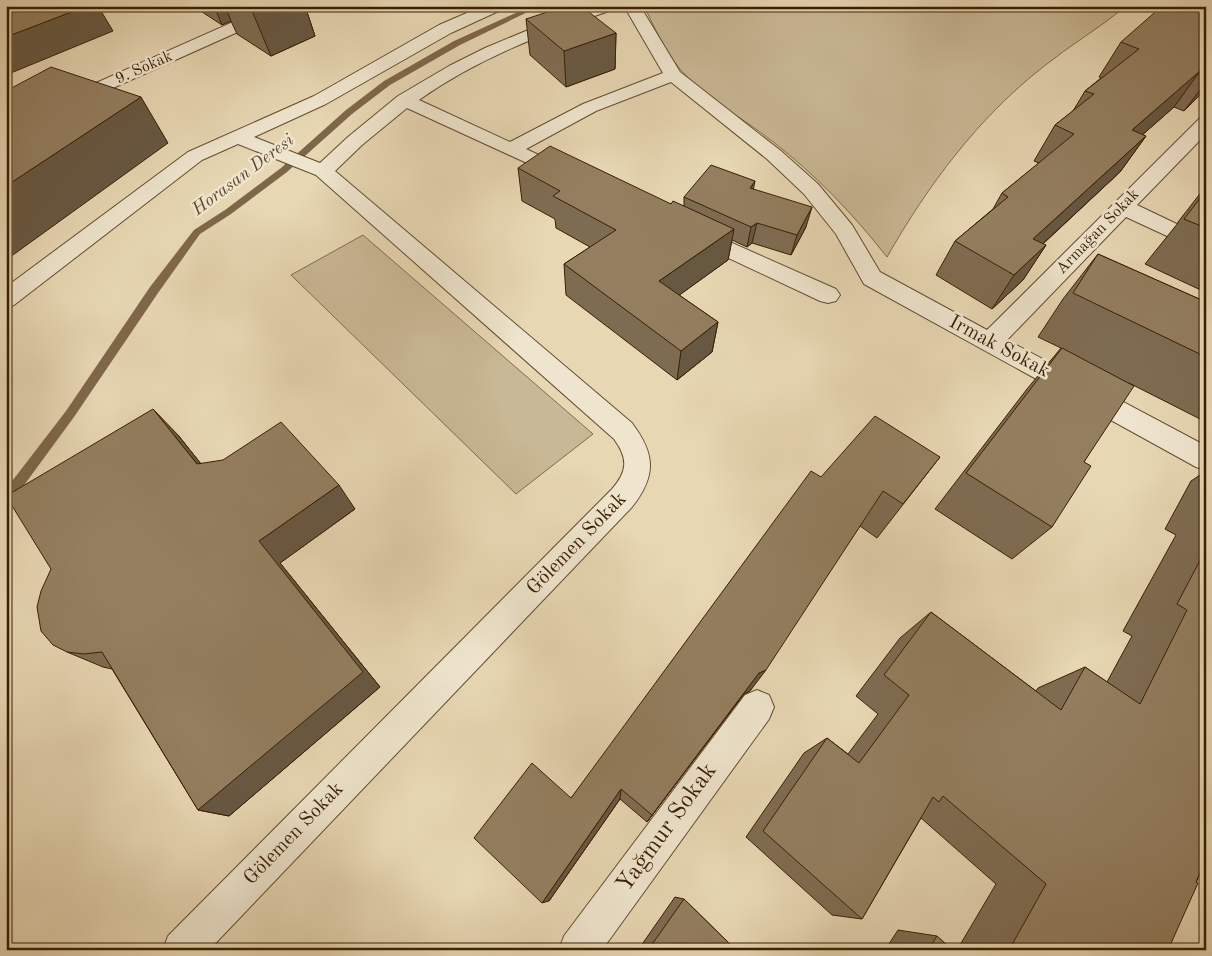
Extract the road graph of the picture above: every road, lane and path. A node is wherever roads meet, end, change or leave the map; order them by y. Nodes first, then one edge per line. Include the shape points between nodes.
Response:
1 (282, 6) edge
2 (497, 6) edge
3 (609, 6) edge
4 (632, 6) edge
5 (673, 75) junction
6 (404, 100) junction
7 (1206, 123) edge
8 (6, 130) edge
9 (240, 138) junction
10 (512, 150) junction
11 (322, 171) junction
12 (584, 183) edge
13 (1123, 207) junction
14 (674, 224) edge
15 (1206, 247) edge
16 (828, 295) dead end
17 (6, 299) edge
18 (990, 342) junction
19 (1206, 459) edge
20 (756, 707) edge
21 (182, 950) edge
22 (578, 950) edge

1 - 8 street, 9. Sokak
2 - 9 street via 445,29 320,100
3 - 6 street via 488,52
4 - 5 street
5 - 10 street via 581,110
5 - 18 street, Irmak Sokak via 774,155 811,189 844,230 872,278
6 - 10 street
6 - 11 street
7 - 13 street, Armağan Sokak
9 - 11 street, Gölemen Sokak
9 - 17 street via 195,156
10 - 12 street
11 - 21 street, Gölemen Sokak via 623,431 638,455 638,469 630,490
13 - 15 street
13 - 18 street, Armağan Sokak via 1062,282
14 - 16 street
18 - 19 street, Irmak Sokak
20 - 22 street, Yağmur Sokak

